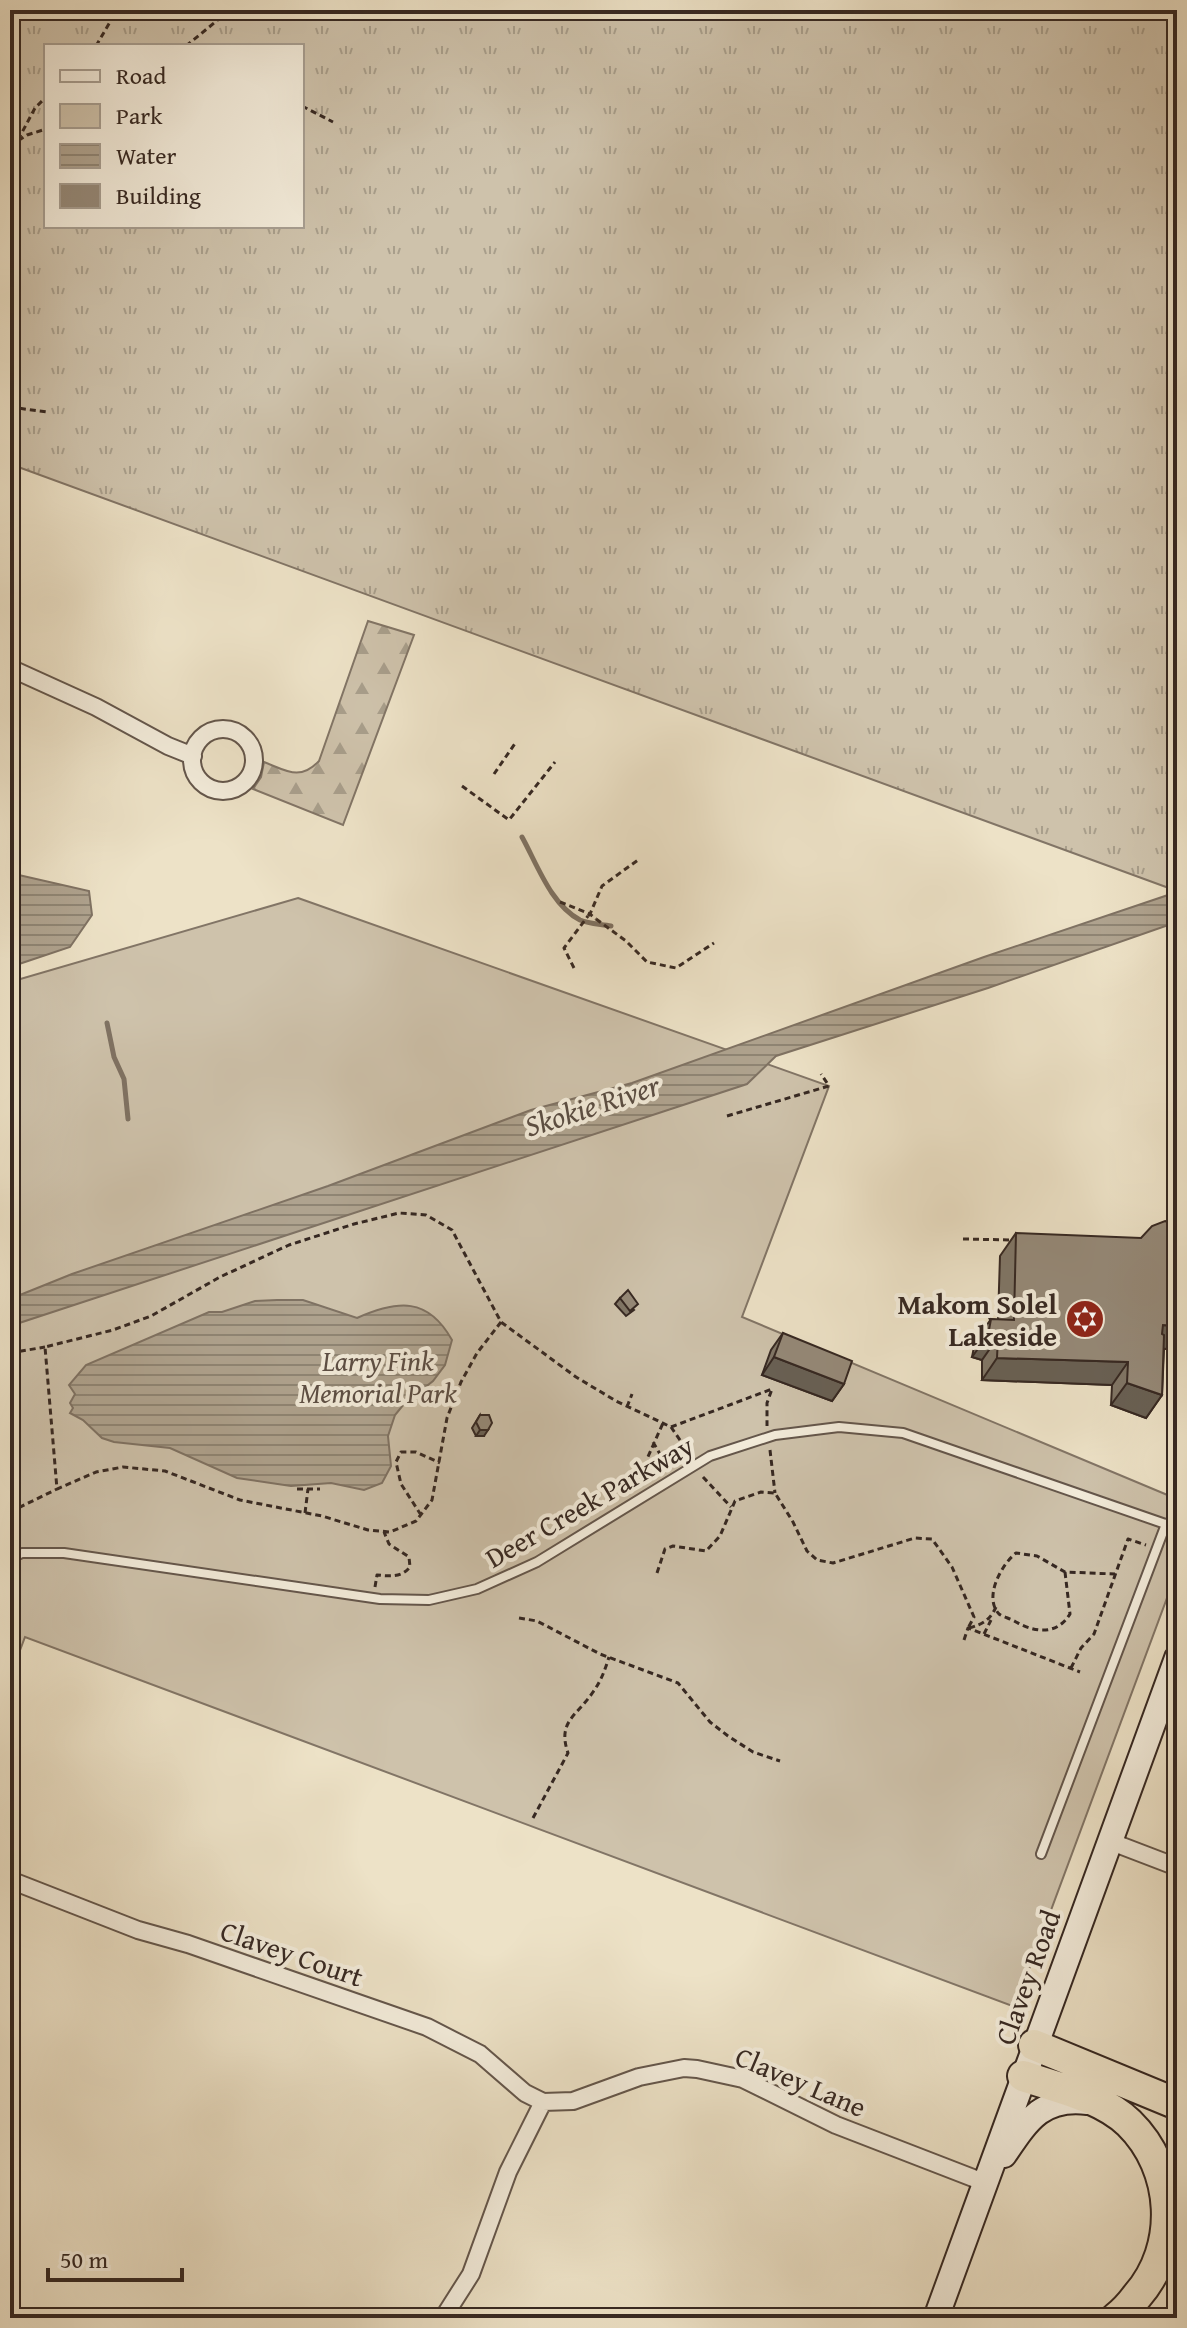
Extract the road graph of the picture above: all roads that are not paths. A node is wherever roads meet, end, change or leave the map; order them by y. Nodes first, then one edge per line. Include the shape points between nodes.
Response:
1 (10, 668) edge
2 (193, 756) dead end
3 (1166, 1524) junction
4 (1177, 1528) edge
5 (10, 1559) edge
6 (1177, 1658) edge
7 (1109, 1841) junction
8 (1041, 1854) dead end
9 (1177, 1867) edge
10 (10, 1880) edge
11 (1034, 2045) junction
12 (1023, 2076) junction
13 (543, 2102) junction
14 (1177, 2104) edge
15 (1104, 2105) junction
16 (987, 2181) junction
17 (443, 2318) edge
18 (936, 2318) edge
19 (1116, 2318) edge

1 - 2 street
3 - 4 lane, Deer Creek Parkway
3 - 5 lane, Deer Creek Parkway via 903,1433 839,1427 768,1437 710,1456 537,1562 477,1589 429,1600 374,1598 64,1553 22,1553
3 - 8 lane
6 - 7 main road, Clavey Road
7 - 9 street
7 - 11 main road, Clavey Road
10 - 13 street, Clavey Court via 138,1930 437,2030 480,2054
11 - 12 main road, Clavey Road
11 - 14 highway
12 - 15 highway
12 - 16 main road, Clavey Road
13 - 16 street, Clavey Lane via 573,2101 639,2077 697,2069 743,2079 836,2125
13 - 17 street via 508,2172 471,2274
15 - 16 main road via 1062,2101 1047,2106 1022,2128
15 - 19 highway via 1143,2138 1162,2177 1167,2206 1161,2257 1142,2290
16 - 18 main road, Clavey Road

